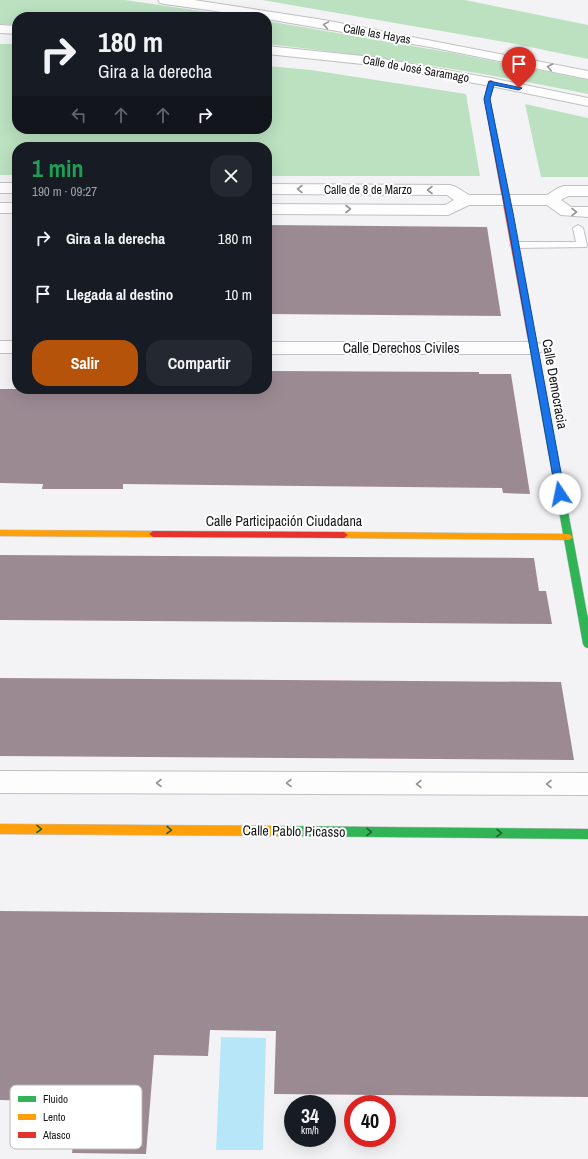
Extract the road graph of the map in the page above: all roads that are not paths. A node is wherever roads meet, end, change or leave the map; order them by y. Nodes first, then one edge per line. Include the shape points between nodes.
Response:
1 (165, 0) edge
2 (248, 12) edge
3 (272, 16) edge
4 (0, 29) edge
5 (12, 30) edge
6 (272, 51) edge
7 (588, 75) edge
8 (491, 82) junction
9 (588, 102) edge
10 (0, 188) edge
11 (12, 188) edge
12 (272, 189) edge
13 (588, 191) edge
14 (466, 200) junction
15 (507, 200) junction
16 (551, 200) junction
17 (0, 208) edge
18 (12, 208) edge
19 (272, 209) edge
20 (588, 212) edge
21 (578, 228) dead end
22 (515, 245) junction
23 (0, 347) edge
24 (12, 347) edge
25 (272, 348) edge
26 (534, 348) junction
27 (0, 533) edge
28 (569, 537) junction
29 (588, 644) edge
30 (0, 782) edge
31 (588, 784) edge
32 (0, 829) edge
33 (588, 834) edge

2 -> 1 street, Calle las Hayas
7 -> 3 street, Calle las Hayas via 455,47
4 - 5 street
6 - 8 street, Calle de José Saramago via 372,61
8 - 9 street, Calle de José Saramago
8 - 15 street, Calle Democracia via 487,99
10 - 11 street
14 -> 12 street, Calle de 8 de Marzo via 450,190
13 - 16 street via 564,190
14 - 15 street, Calle de 8 de Marzo
19 -> 14 street, Calle de 8 de Marzo via 448,210
15 - 16 street, Calle de 8 de Marzo
15 - 22 street, Calle Democracia
16 -> 20 street via 567,212
17 - 18 street
21 - 22 lane via 582,245
22 - 26 street, Calle Democracia
23 - 24 street
25 - 26 street, Calle Derechos Civiles
26 - 28 street, Calle Democracia
27 - 28 street, Calle Participación Ciudadana
28 - 29 street, Calle Democracia
31 -> 30 street
32 -> 33 street, Calle Pablo Picasso

